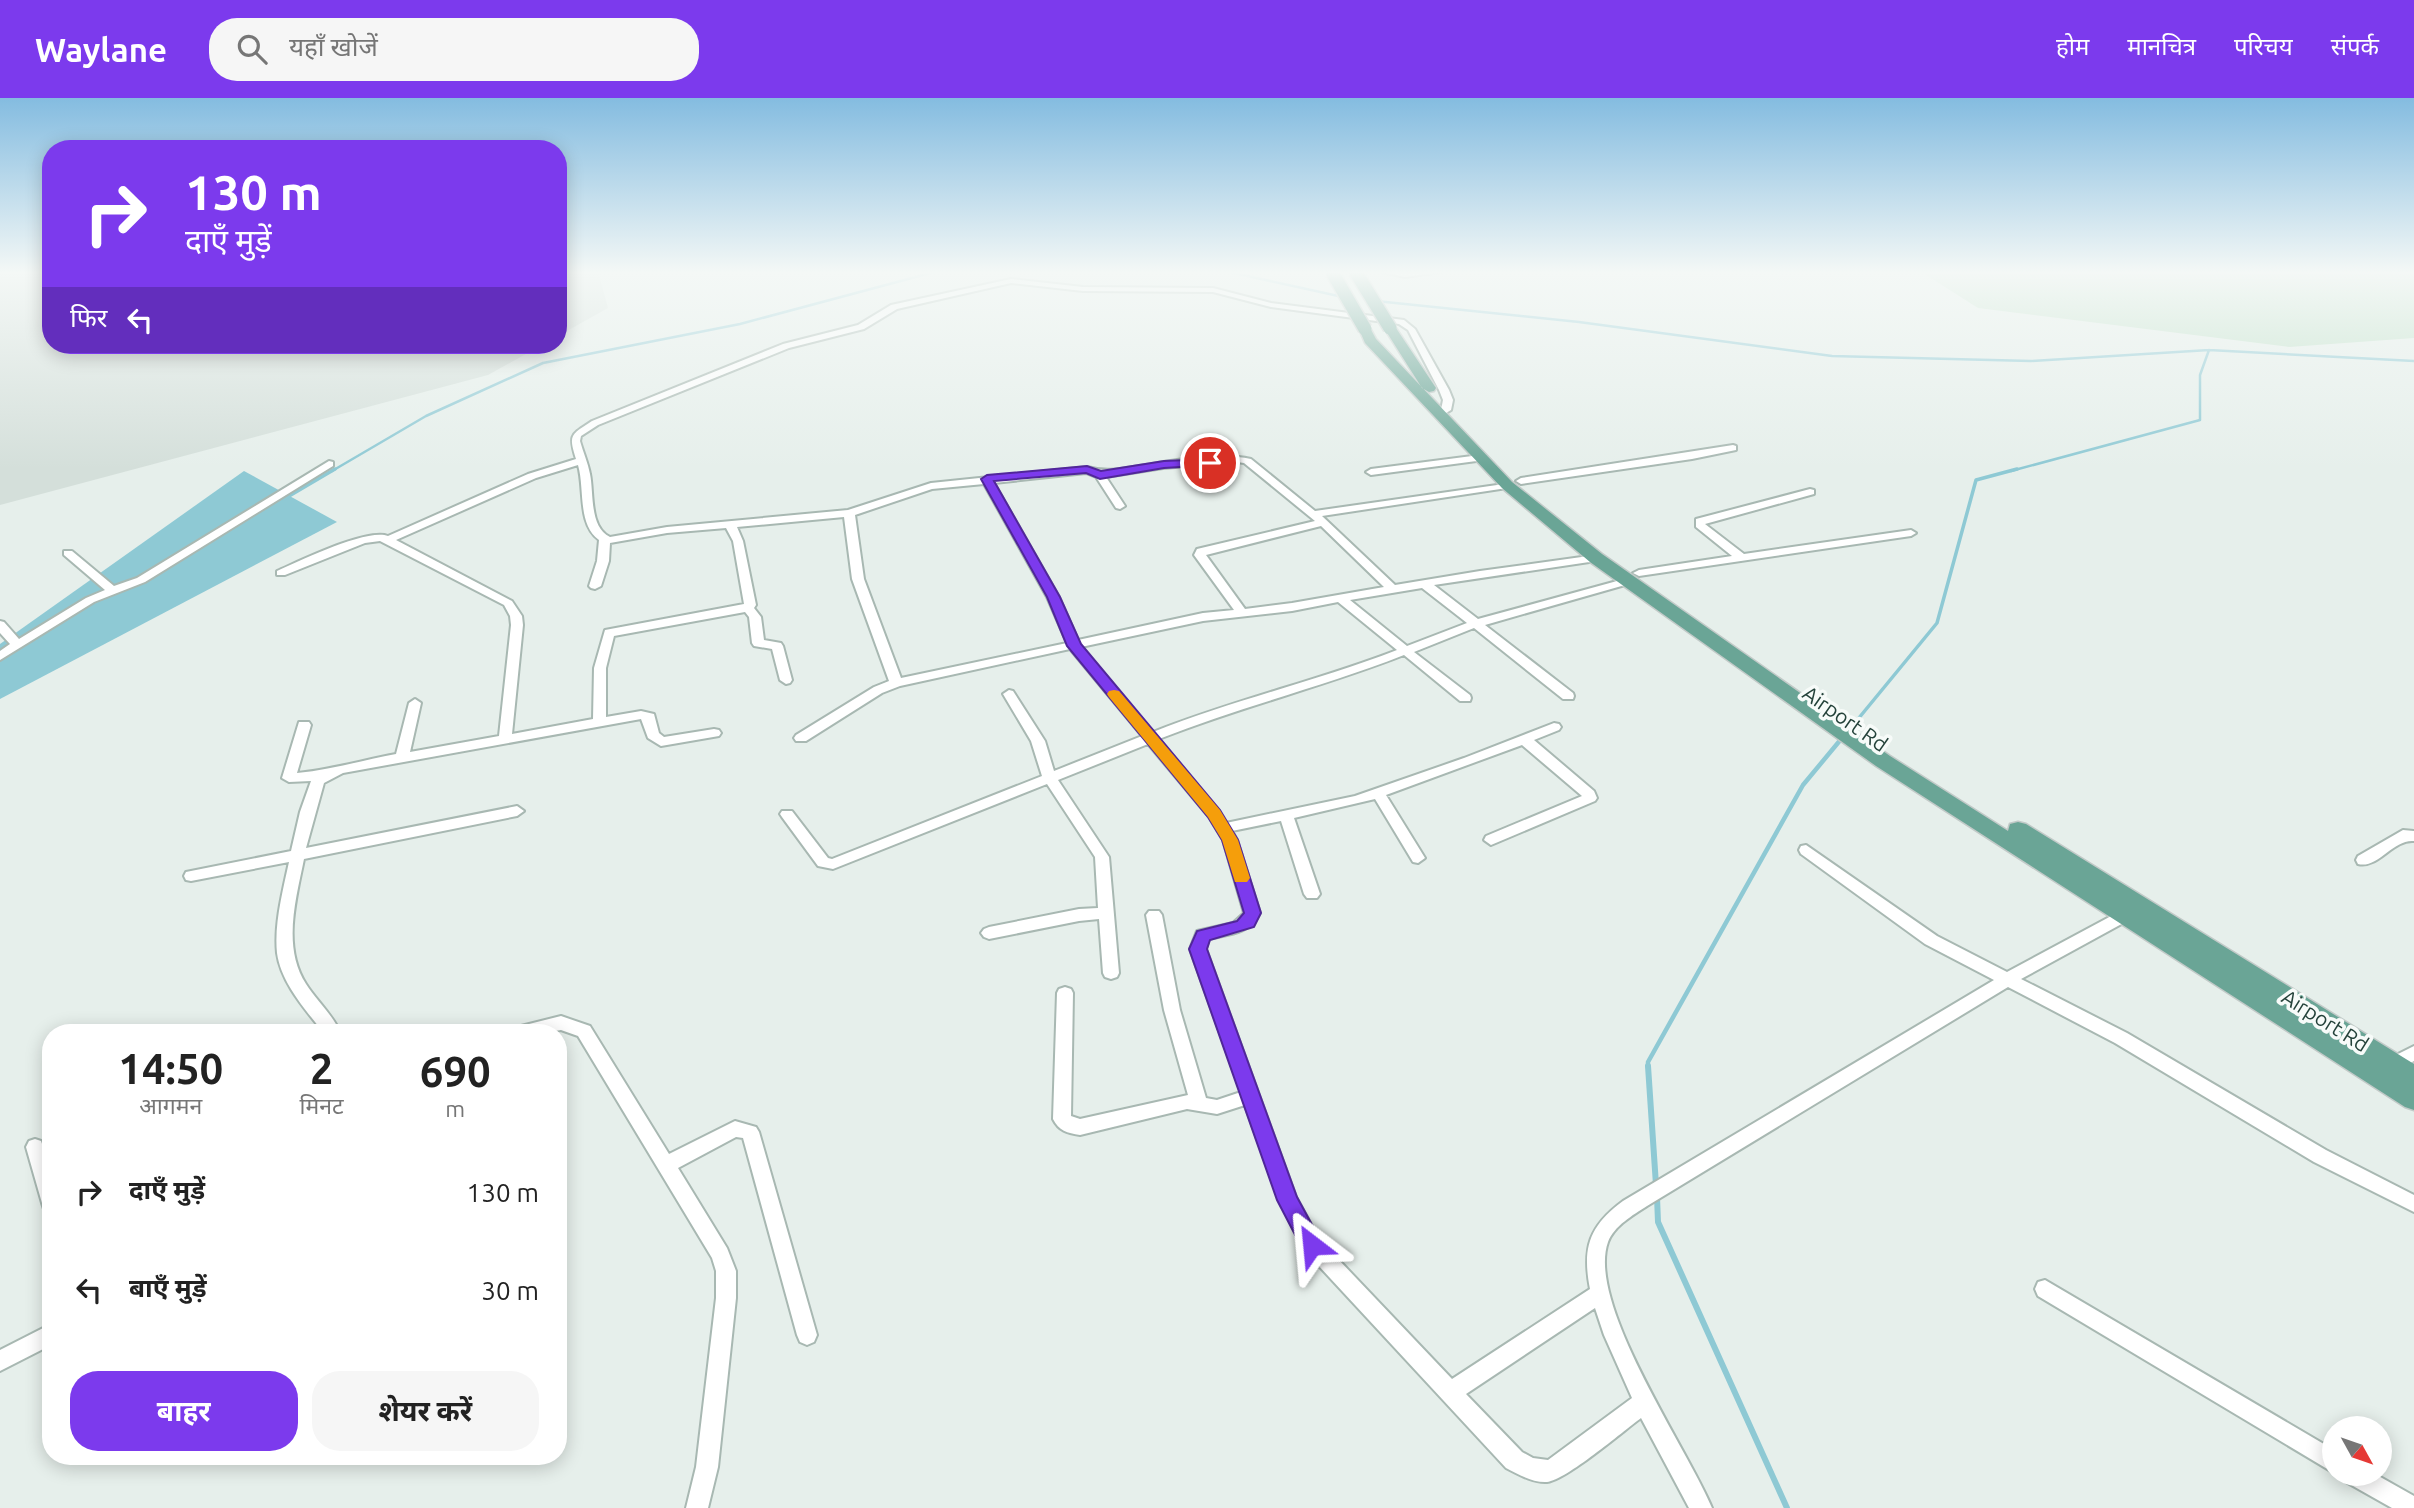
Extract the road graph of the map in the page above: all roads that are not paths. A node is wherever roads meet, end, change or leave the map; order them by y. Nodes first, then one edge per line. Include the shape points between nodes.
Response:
1 (825, 337) edge
2 (1369, 337) edge
3 (1395, 337) edge
4 (1414, 337) edge
5 (1446, 410) junction
6 (1733, 448) dead end
7 (1480, 458) junction
8 (581, 461) junction
9 (329, 464) dead end
10 (1371, 472) dead end
11 (1100, 475) junction
12 (987, 479) junction
13 (1514, 483) junction
14 (1810, 492) dead end
15 (1120, 506) dead end
16 (849, 513) junction
17 (1319, 518) junction
18 (730, 524) junction
19 (1911, 533) dead end
20 (390, 539) junction
21 (605, 540) junction
22 (68, 553) dead end
23 (1596, 558) junction
24 (1742, 558) junction
25 (281, 573) dead end
26 (1633, 577) junction
27 (1425, 584) junction
28 (595, 586) dead end
29 (1392, 589) junction
30 (113, 592) junction
31 (1341, 599) junction
32 (747, 607) junction
33 (1241, 612) junction
34 (1475, 624) junction
35 (0, 625) edge
36 (17, 645) junction
37 (1074, 646) junction
38 (1405, 650) junction
39 (0, 656) edge
40 (786, 680) dead end
41 (896, 683) junction
42 (1009, 694) dead end
43 (1568, 696) dead end
44 (1465, 698) dead end
45 (415, 703) dead end
46 (600, 722) junction
47 (304, 725) dead end
48 (1554, 727) dead end
49 (714, 733) dead end
50 (505, 738) junction
51 (801, 738) dead end
52 (1150, 738) junction
53 (1524, 739) junction
54 (402, 759) junction
55 (326, 774) junction
56 (1049, 778) junction
57 (1378, 793) junction
58 (517, 811) dead end
59 (788, 814) dead end
60 (1286, 816) junction
61 (1224, 828) junction
62 (2414, 836) edge
63 (1491, 840) dead end
64 (1806, 850) dead end
65 (299, 856) junction
66 (1418, 858) dead end
67 (2364, 860) dead end
68 (191, 876) dead end
69 (1312, 894) dead end
70 (2135, 911) junction
71 (1107, 913) junction
72 (1154, 915) dead end
73 (989, 933) dead end
74 (1111, 973) dead end
75 (2006, 980) junction
76 (1065, 993) dead end
77 (326, 1024) edge
78 (567, 1025) edge
79 (2407, 1065) edge
80 (1251, 1096) junction
81 (2414, 1099) edge
82 (1199, 1103) junction
83 (35, 1147) dead end
84 (666, 1165) junction
85 (42, 1172) edge
86 (2414, 1204) edge
87 (2045, 1289) dead end
88 (1600, 1293) junction
89 (807, 1335) dead end
90 (42, 1339) edge
91 (0, 1361) edge
92 (1450, 1392) junction
93 (1643, 1403) junction
94 (2322, 1455) edge
95 (2375, 1486) edge
96 (697, 1508) edge
97 (1701, 1508) edge
98 (2414, 1508) edge

1 - 8 street via 776,350 595,423 577,435
2 - 7 main road, bridge
3 - 5 main road, bridge
4 - 5 street via 1446,394
5 - 13 main road
6 - 13 street
7 - 10 street
7 - 13 main road
8 - 20 street via 532,476
8 - 21 street via 590,518
9 - 30 street via 141,580
11 - 12 street via 1087,470
11 - 15 street
11 - 17 street via 1242,459
12 - 16 street via 931,485
12 - 37 street via 1054,597
13 - 17 street
13 - 23 main road
13 - 26 main road
14 - 24 street via 1700,521 1700,526
16 - 18 street
16 - 41 street via 858,579
17 - 29 street
17 - 33 street via 1201,551
18 - 21 street
18 - 32 street via 738,541 750,602
19 - 24 street
20 - 25 street via 363,540
20 - 50 street via 513,609 517,625
21 - 28 street
22 - 30 street
23 - 26 main road
23 - 27 street
24 - 26 street
26 - 34 street
26 - 70 main road, Airport Rd via 1889,757
27 - 29 street
27 - 34 street
29 - 31 street
30 - 36 street via 90,600
31 - 33 street
31 - 38 street
32 - 40 street via 755,617 758,643 777,646
32 - 46 street via 609,633 600,668
33 - 37 street
34 - 38 street
34 - 43 street
35 - 36 street
36 - 39 street
37 - 41 street
37 - 52 street
38 - 44 street
38 - 52 street
41 - 51 street
42 - 56 street via 1038,741
45 - 54 street
46 - 49 street via 645,715 656,741 661,742
46 - 50 street
47 - 55 street via 289,778
48 - 53 street
50 - 54 street
52 - 56 street
52 - 61 street
53 - 57 street
53 - 63 street via 1587,791 1590,799
54 - 55 street
55 - 65 street via 316,783
56 - 59 street via 833,863 823,862
56 - 71 street via 1102,857
57 - 60 street
57 - 66 street
58 - 65 street
60 - 61 street
60 - 69 street
61 - 80 street via 1252,913 1242,926 1203,935 1198,949
62 - 67 street via 2403,835
64 - 75 street via 1931,940
65 - 68 street
65 - 77 street via 287,911 285,955 298,985
70 - 75 street
70 - 79 main road, Airport Rd
70 - 81 main road
71 - 73 street
71 - 74 street
72 - 82 street via 1172,1010
75 - 86 street via 2121,1038 2320,1156
75 - 88 street via 1619,1215 1596,1245
76 - 82 street via 1065,1124 1080,1127
78 - 84 street via 584,1031
80 - 82 street via 1217,1107
80 - 92 street via 1288,1200 1312,1245
83 - 85 street
84 - 89 street via 736,1129 750,1132
84 - 96 street via 726,1271 711,1440
87 - 94 street
88 - 92 street
88 - 93 street
90 - 91 street
92 - 93 street via 1514,1460 1543,1472
93 - 97 street
95 - 98 street

